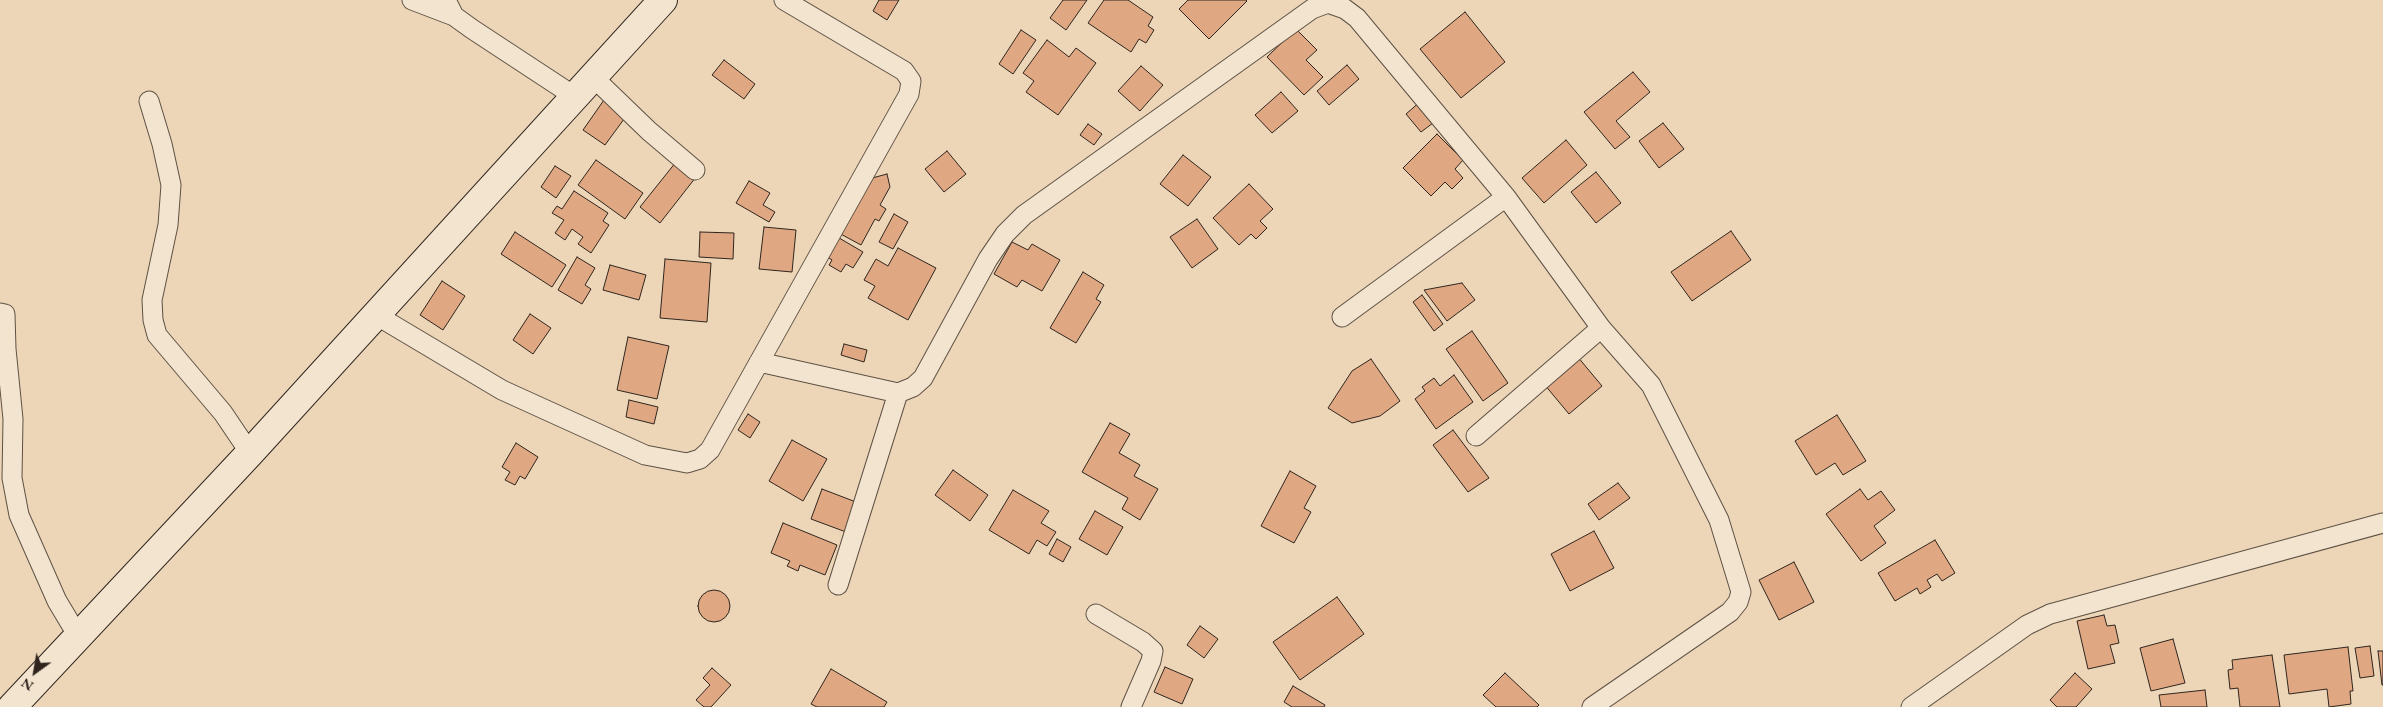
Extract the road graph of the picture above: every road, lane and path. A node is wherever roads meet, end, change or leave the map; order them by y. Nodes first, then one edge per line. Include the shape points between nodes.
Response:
1 (412, 0) edge
2 (663, 0) edge
3 (784, 0) edge
4 (450, 8) edge
5 (583, 86) junction
6 (149, 101) dead end
7 (695, 170) dead end
8 (1506, 197) junction
9 (0, 313) edge
10 (376, 315) junction
11 (1342, 317) dead end
12 (1600, 328) junction
13 (759, 362) junction
14 (898, 393) junction
15 (1476, 436) dead end
16 (250, 453) junction
17 (2383, 523) edge
18 (838, 585) dead end
19 (1096, 614) dead end
20 (78, 636) junction
21 (12, 707) edge
22 (1131, 707) edge
23 (1592, 707) edge
24 (1911, 707) edge

1 - 4 street
2 - 5 main road
3 - 13 street via 904,71 911,81 909,94
4 - 5 street
5 - 7 street via 649,131
5 - 10 main road
6 - 16 street via 171,185 168,225 152,300 157,335 223,413
8 - 11 street
8 - 12 street
8 - 14 street via 1358,18 1345,8 1328,4 1312,9 1024,215 1005,234 988,259 923,378 913,388
9 - 20 street via 5,314 13,419 12,478 19,515 57,601
10 - 13 street via 502,390 645,455 686,463 700,460 710,450
10 - 16 main road
12 - 15 street
12 - 23 street via 1651,385 1719,520 1741,592 1730,612
13 - 14 street
14 - 18 street
16 - 20 main road
17 - 24 street via 2050,614 2027,625
19 - 22 street via 1143,642 1152,651 1151,661
20 - 21 main road

